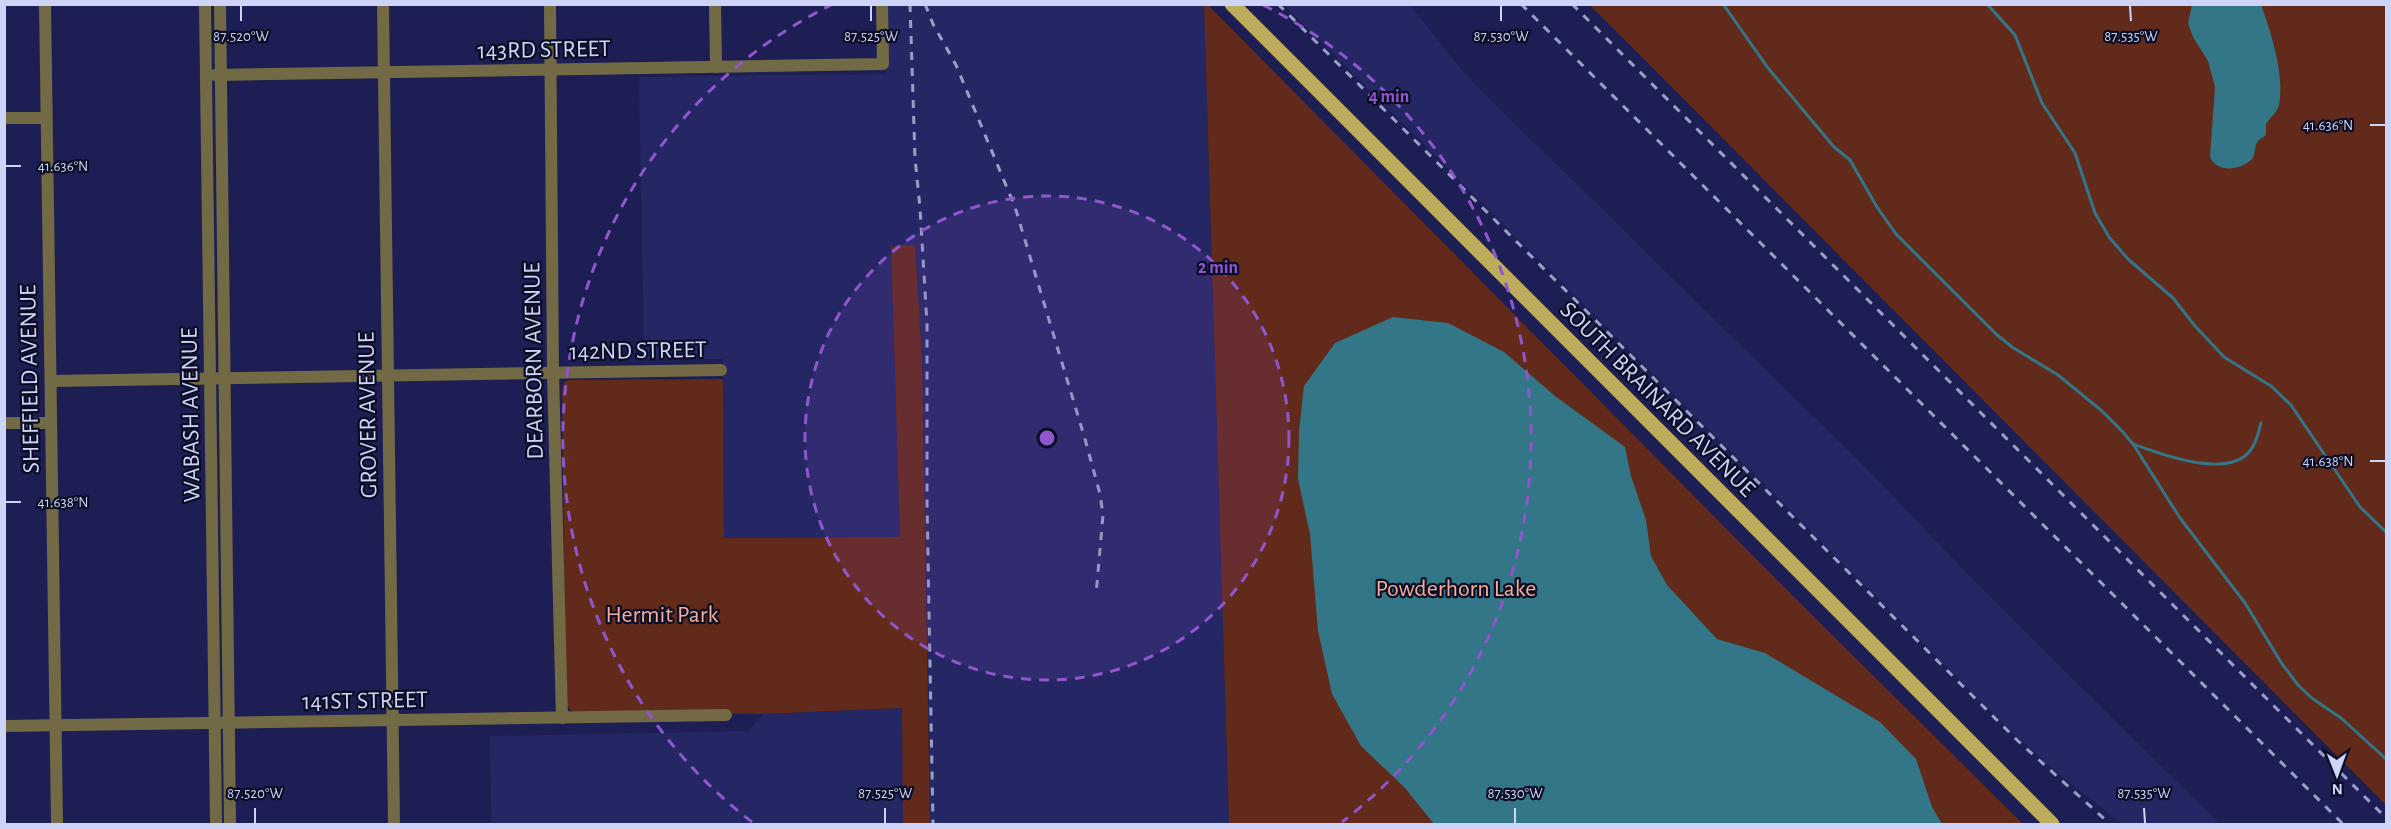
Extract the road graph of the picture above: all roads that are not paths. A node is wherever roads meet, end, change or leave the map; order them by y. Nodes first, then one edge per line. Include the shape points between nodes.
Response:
1 (45, 4) edge
2 (206, 4) edge
3 (220, 4) edge
4 (383, 4) edge
5 (550, 4) edge
6 (715, 4) edge
7 (882, 4) edge
8 (1232, 4) edge
9 (716, 67) junction
10 (550, 69) junction
11 (383, 72) junction
12 (206, 75) junction
13 (222, 75) junction
14 (4, 118) edge
15 (46, 118) junction
16 (722, 370) dead end
17 (554, 373) junction
18 (388, 376) junction
19 (210, 379) junction
20 (225, 379) junction
21 (51, 381) junction
22 (4, 423) edge
23 (51, 423) junction
24 (726, 715) dead end
25 (562, 717) junction
26 (393, 720) junction
27 (215, 723) junction
28 (229, 723) junction
29 (4, 726) edge
30 (56, 726) junction
31 (57, 825) edge
32 (216, 825) edge
33 (230, 825) edge
34 (394, 825) edge
35 (2052, 825) edge

1 - 15 street, SHEFFIELD AVENUE
2 - 12 street, WABASH AVENUE
3 - 13 street, WABASH AVENUE
4 - 11 street, GROVER AVENUE
5 - 10 street, DEARBORN AVENUE
6 - 9 street
7 - 9 street, 143RD STREET via 883,64
8 - 35 main road, SOUTH BRAINARD AVENUE
9 - 10 street, 143RD STREET
10 - 11 street, 143RD STREET
10 - 17 street, DEARBORN AVENUE
11 - 13 street, 143RD STREET
11 - 18 street, GROVER AVENUE
12 - 13 street, 143RD STREET
12 - 19 street, WABASH AVENUE
13 - 20 street, WABASH AVENUE
14 - 15 street
15 - 21 street, SHEFFIELD AVENUE
16 - 17 street, 142ND STREET
17 - 18 street, 142ND STREET
17 - 25 street, DEARBORN AVENUE
18 - 20 street, 142ND STREET
18 - 26 street, GROVER AVENUE
19 - 20 street, 142ND STREET
19 - 21 street, 142ND STREET
19 - 27 street, WABASH AVENUE
20 - 28 street, WABASH AVENUE
21 - 23 street, SHEFFIELD AVENUE
22 - 23 street
23 - 30 street, SHEFFIELD AVENUE
24 - 25 street, 141ST STREET
25 - 26 street, 141ST STREET
26 - 28 street, 141ST STREET
26 - 34 street, GROVER AVENUE
27 - 28 street, 141ST STREET
27 - 30 street, 141ST STREET
27 - 32 street, WABASH AVENUE
28 - 33 street, WABASH AVENUE
29 - 30 street, 141ST STREET
30 - 31 street, SHEFFIELD AVENUE

